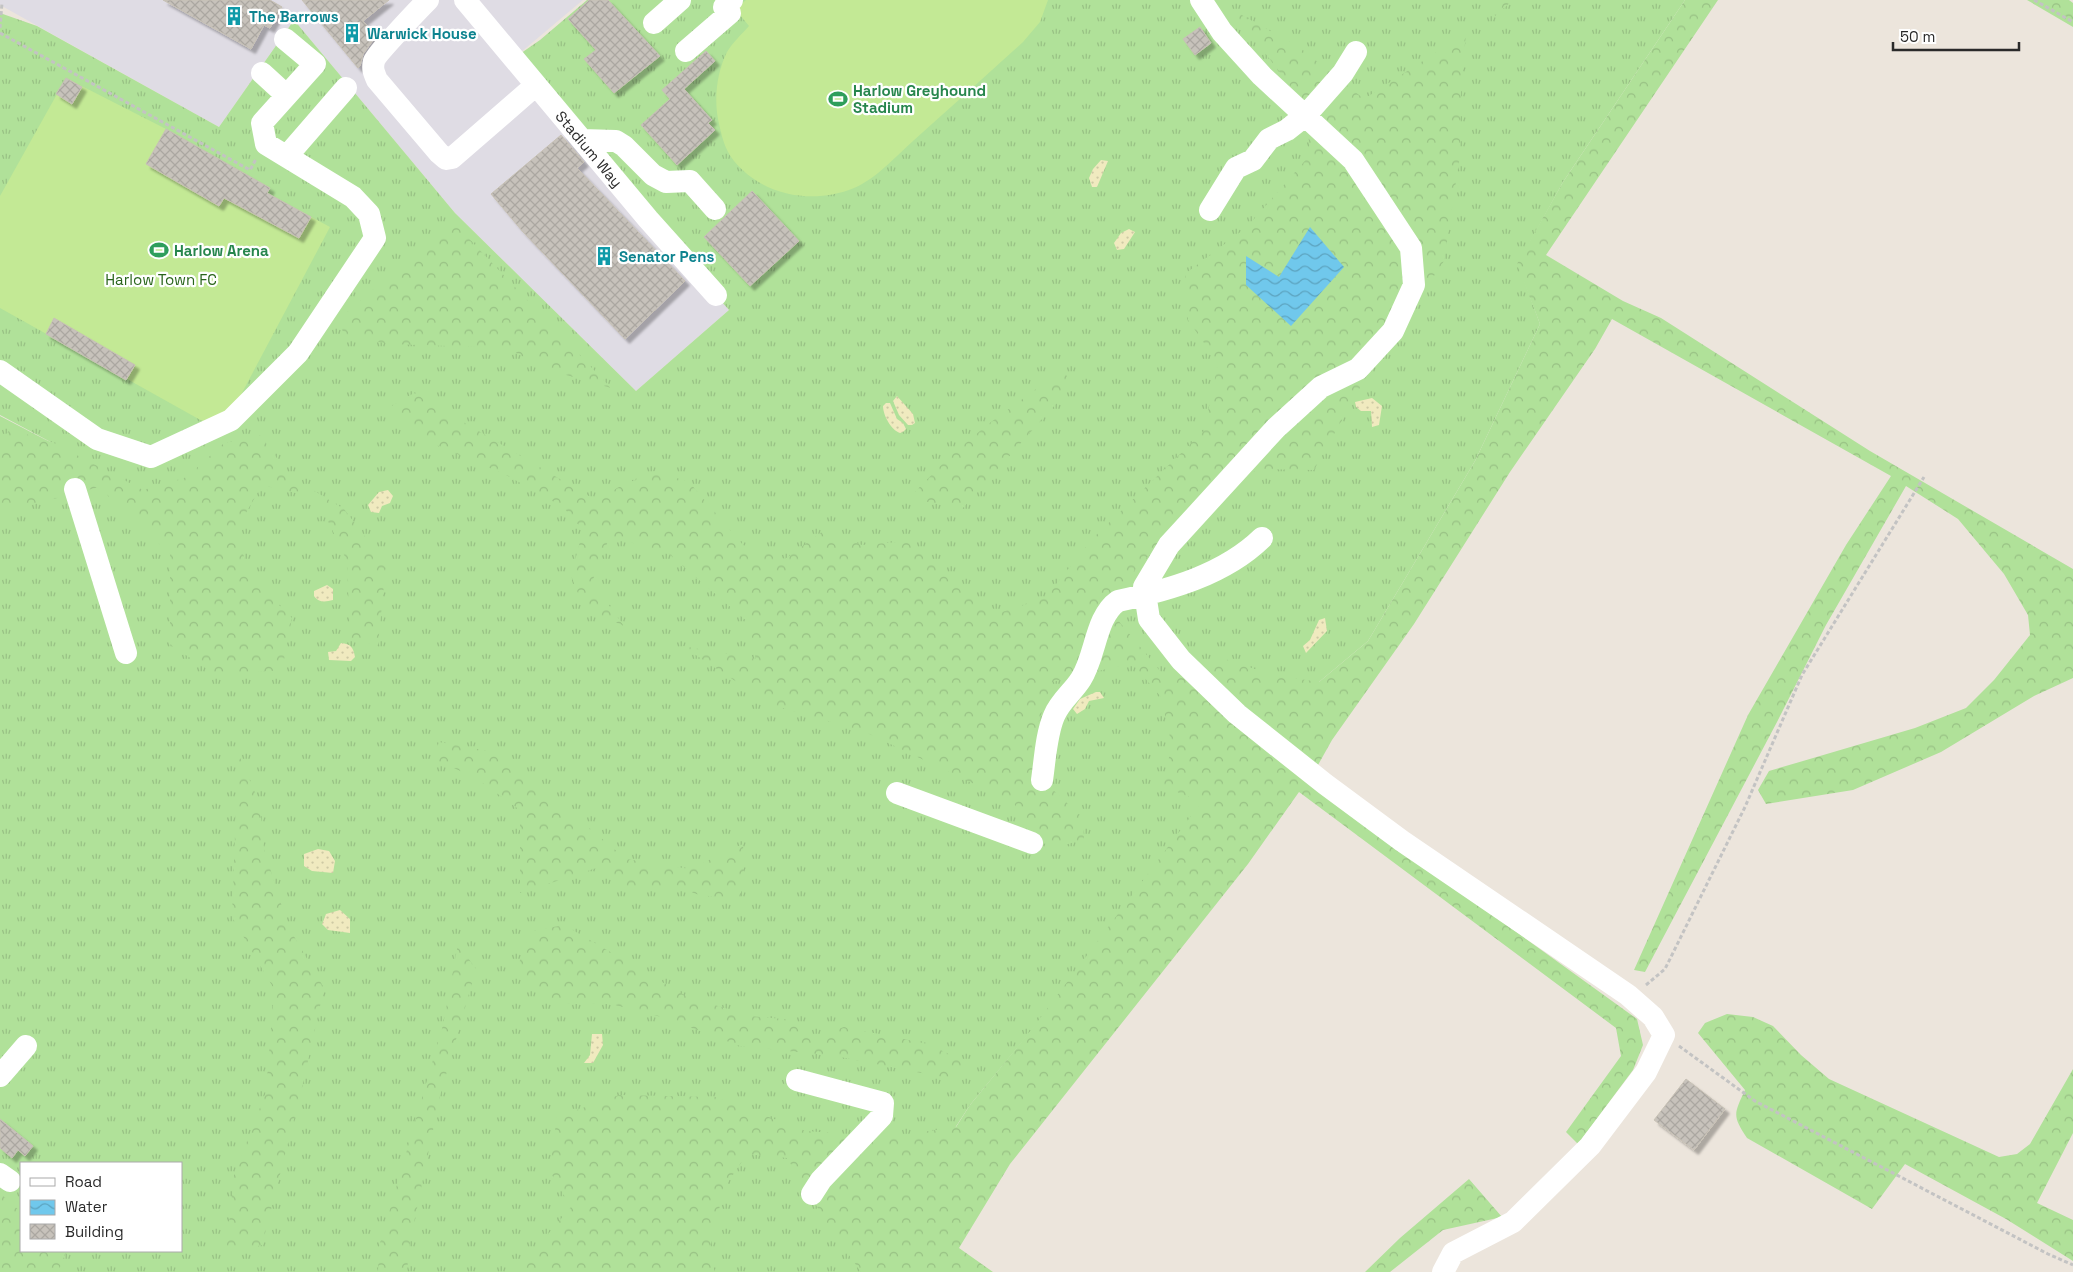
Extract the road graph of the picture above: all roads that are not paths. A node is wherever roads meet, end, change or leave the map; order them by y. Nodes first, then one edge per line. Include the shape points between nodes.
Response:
1 (465, 0) edge
2 (680, 0) edge
3 (732, 0) edge
4 (1201, 0) edge
5 (425, 3) edge
6 (654, 23) dead end
7 (285, 39) dead end
8 (686, 51) dead end
9 (1356, 52) dead end
10 (262, 73) dead end
11 (536, 85) junction
12 (346, 88) dead end
13 (286, 95) junction
14 (1306, 115) junction
15 (582, 140) junction
16 (288, 156) junction
17 (715, 209) dead end
18 (1210, 210) dead end
19 (716, 295) dead end
20 (0, 371) edge
21 (75, 489) dead end
22 (1262, 538) dead end
23 (1145, 594) junction
24 (126, 653) dead end
25 (1042, 780) dead end
26 (897, 793) dead end
27 (1032, 843) dead end
28 (26, 1046) dead end
29 (0, 1076) edge
30 (798, 1080) dead end
31 (812, 1194) dead end
32 (1443, 1272) edge

1 - 11 street, Stadium Way
2 - 6 street
3 - 8 street via 724,7 730,13
4 - 14 street via 1222,32 1262,76
5 - 11 street via 376,56 373,71 439,154 446,159 452,158
7 - 13 street via 315,64
9 - 14 street via 1344,73
10 - 13 street
11 - 15 street, Stadium Way
12 - 16 street
13 - 16 street via 262,123 266,144
14 - 18 street via 1269,140 1253,160 1236,168
14 - 23 street via 1353,160 1388,209 1411,248 1414,284 1393,331 1358,369 1320,387 1276,428 1169,545 1144,587
15 - 17 street via 616,141 653,175 666,182 690,181
15 - 19 street, Stadium Way
16 - 20 street via 353,197 369,214 375,238 298,353 231,420 151,457 97,439
21 - 24 street
22 - 23 street via 1244,555 1196,580
23 - 25 street via 1118,601 1105,616 1087,668 1054,716
23 - 32 street via 1149,619 1180,660 1237,714 1402,841 1628,995 1653,1017 1664,1035 1646,1072 1590,1146 1513,1222 1453,1253
26 - 27 street
28 - 29 street
30 - 31 street via 883,1103 882,1116 821,1180

